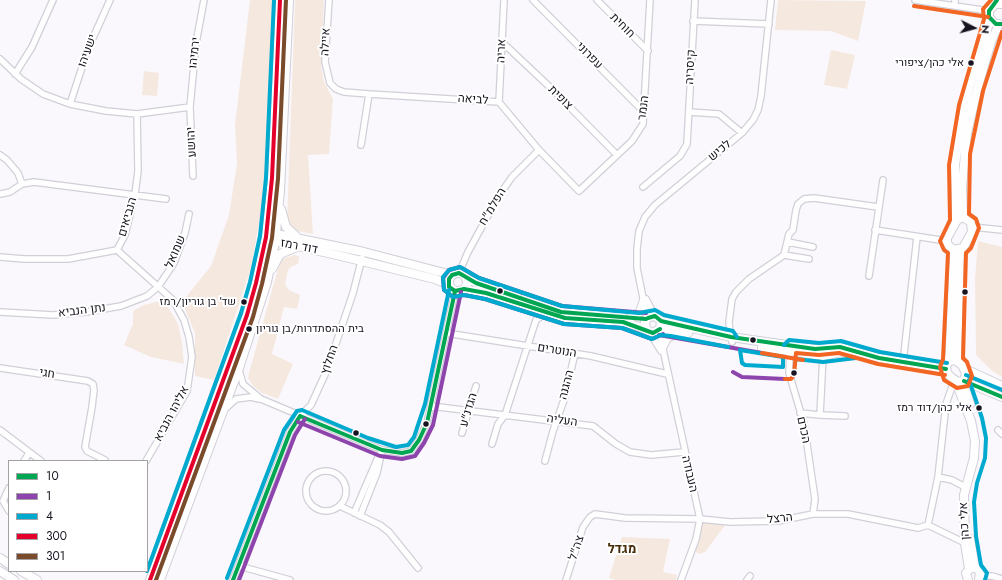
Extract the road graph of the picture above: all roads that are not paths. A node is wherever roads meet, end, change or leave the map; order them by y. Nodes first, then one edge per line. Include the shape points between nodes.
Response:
1 (53, 0) edge
2 (110, 0) edge
3 (204, 0) edge
4 (280, 0) edge
5 (289, 0) edge
6 (329, 0) edge
7 (504, 0) edge
8 (533, 0) edge
9 (597, 0) edge
10 (650, 0) edge
11 (695, 0) edge
12 (771, 0) edge
13 (915, 0) edge
14 (955, 3) edge
15 (998, 3) edge
16 (989, 11) junction
17 (990, 20) junction
18 (694, 21) junction
19 (769, 24) junction
20 (1000, 24) edge
21 (502, 42) junction
22 (648, 51) junction
23 (0, 59) edge
24 (15, 74) junction
25 (330, 83) joint
26 (369, 94) junction
27 (499, 102) junction
28 (70, 104) junction
29 (190, 107) junction
30 (644, 112) junction
31 (689, 112) junction
32 (137, 114) junction
33 (742, 133) junction
34 (361, 146) dead end
35 (539, 150) junction
36 (0, 155) edge
37 (617, 155) junction
38 (193, 176) dead end
39 (883, 180) dead end
40 (22, 184) junction
41 (643, 187) dead end
42 (579, 191) joint
43 (0, 194) edge
44 (135, 194) junction
45 (280, 198) junction
46 (166, 199) dead end
47 (878, 207) junction
48 (189, 214) dead end
49 (963, 218) junction
50 (956, 221) junction
51 (973, 227) junction
52 (875, 230) junction
53 (1002, 230) edge
54 (276, 234) junction
55 (266, 237) junction
56 (916, 237) junction
57 (302, 239) junction
58 (946, 241) junction
59 (275, 242) junction
60 (788, 242) junction
61 (297, 247) junction
62 (813, 247) dead end
63 (117, 250) junction
64 (957, 250) junction
65 (364, 252) junction
66 (784, 255) junction
67 (0, 257) edge
68 (809, 259) dead end
69 (361, 261) junction
70 (459, 275) junction
71 (869, 276) dead end
72 (267, 282) junction
73 (640, 283) junction
74 (449, 285) junction
75 (158, 287) junction
76 (459, 290) junction
77 (644, 300) junction
78 (0, 312) edge
79 (546, 313) junction
80 (630, 318) junction
81 (655, 322) junction
82 (648, 331) junction
83 (680, 332) junction
84 (446, 333) junction
85 (732, 339) junction
86 (528, 346) junction
87 (662, 348) junction
88 (790, 349) junction
89 (856, 352) junction
90 (575, 353) junction
91 (823, 356) junction
92 (953, 361) junction
93 (904, 363) junction
94 (666, 366) junction
95 (0, 368) edge
96 (239, 368) junction
97 (946, 369) junction
98 (965, 369) junction
99 (667, 374) junction
100 (959, 381) junction
101 (476, 386) dead end
102 (1002, 386) edge
103 (1002, 397) edge
104 (261, 399) junction
105 (431, 406) junction
106 (469, 411) junction
107 (800, 413) junction
108 (221, 414) junction
109 (506, 415) junction
110 (820, 415) junction
111 (300, 416) junction
112 (845, 416) dead end
113 (556, 420) junction
114 (0, 430) edge
115 (462, 433) dead end
116 (492, 444) dead end
117 (382, 450) junction
118 (29, 452) junction
119 (684, 452) junction
120 (25, 460) edge
121 (40, 460) edge
122 (105, 460) edge
123 (147, 460) edge
124 (545, 462) dead end
125 (938, 476) junction
126 (964, 486) junction
127 (8, 490) edge
128 (340, 506) junction
129 (8, 509) edge
130 (354, 513) junction
131 (813, 514) junction
132 (360, 516) junction
133 (590, 517) joint
134 (700, 519) junction
135 (928, 525) junction
136 (965, 542) junction
137 (239, 566) junction
138 (418, 568) dead end
139 (972, 568) junction
140 (0, 572) edge
141 (23, 572) edge
142 (980, 578) edge
143 (1002, 578) edge
144 (14, 580) edge
145 (37, 580) edge
146 (150, 580) edge
147 (160, 580) edge
148 (233, 580) edge
149 (290, 580) edge
150 (566, 580) edge
151 (681, 580) edge
152 (968, 580) edge

1 - 24 street via 32,47
2 - 28 street, ישעיהו via 88,49
3 - 29 street, ירמיהו via 196,43
4 - 55 street via 272,178
5 - 45 street
6 - 25 street, איילה via 325,62
7 - 21 street, אריה
8 - 30 street, עפרוני
9 - 22 street, חוחית
10 - 22 street, הנמר
11 - 18 street, קיסריה
12 - 19 street, לכיש
13 - 14 street
14 - 16 street
15 - 16 street
16 - 17 street
17 - 20 street
17 - 50 street via 969,88 961,126 955,165
18 - 19 street
18 - 31 street, קיסריה
19 - 33 street, לכיש via 759,103 753,120
20 - 49 street via 991,42 978,84 967,133 962,186
21 - 27 street, אריה
21 - 37 street, צופית
22 - 30 street, הנמר
23 - 24 street
24 - 28 street via 43,94
25 - 26 street, לביאה via 344,92
26 - 27 street, לביאה
26 - 34 street
27 - 35 street, לביאה
28 - 32 street
29 - 32 street
29 - 38 street, יהושע
30 - 37 street, הנמר via 643,124 638,133
31 - 33 street via 719,114
31 - 41 street, קיסריה via 687,144 684,150
32 - 44 street, הנביאים via 138,171
33 - 73 street, לכיש via 661,200 645,217 639,231 637,249
35 - 42 street, לביאה
35 - 70 street, הפלמ"ח via 512,177 498,196 468,252
36 - 40 street via 18,173
37 - 42 street, הנמר
39 - 47 street
40 - 43 street via 10,192
40 - 44 street via 34,182 82,190
44 - 46 street
44 - 63 street, הנביאים via 125,235
45 - 54 street
45 - 57 street via 281,213 286,227
47 - 52 street
47 - 60 street via 814,198 804,199 798,204
48 - 75 street, שמואל via 174,263
49 - 50 street
49 - 51 street via 971,222
50 - 58 street
51 - 53 street
51 - 64 street via 966,245
52 - 56 street
52 - 71 street
54 - 55 street, דוד רמז
54 - 57 street, דוד רמז
54 - 59 street
55 - 59 street, דוד רמז
55 - 146 street via 247,315
56 - 58 street
56 - 93 street
57 - 65 street, דוד רמז
58 - 64 street via 949,247
59 - 61 street, דוד רמז
59 - 72 street
60 - 62 street
60 - 66 street
61 - 69 street, דוד רמז
61 - 72 street via 280,254
63 - 67 street, הנביאים via 68,259
63 - 75 street, אליהו הנביא
64 - 92 street
65 - 69 street, החלוץ
65 - 70 street, דוד רמז
66 - 68 street
66 - 85 street via 749,279 736,292 730,316
69 - 74 street, דוד רמז via 435,279
69 - 111 street, החלוץ via 327,370 314,400
70 - 74 street via 449,279
70 - 76 street via 467,284
70 - 80 street, דוד רמז via 561,312
72 - 96 street
73 - 77 street, לכיש
73 - 81 street, לכיש
74 - 76 street
75 - 78 street, נתן הנביא via 147,296 128,303 86,312 53,315
75 - 123 street, אליהו הנביא via 173,300 184,320 192,357 187,391
76 - 79 street via 486,293
76 - 84 street
77 - 80 street via 640,312
77 - 81 street, לכיש
79 - 82 street via 573,319 623,322
79 - 86 street via 536,320
80 - 81 street, דוד רמז
81 - 82 street
81 - 82 street via 645,325
81 - 83 street, דוד רמז
81 - 85 street, דוד רמז
81 - 87 street, העבודה
82 - 94 street, העבודה via 659,347
83 - 85 street, דוד רמז
83 - 87 street via 667,338
84 - 86 street, הנוטרים
84 - 105 street
85 - 88 street, דוד רמז
86 - 90 street, הנוטרים
86 - 109 street
87 - 94 street, העבודה
88 - 89 street, דוד רמז via 835,347
88 - 91 street, דוד רמז
88 - 107 street, הכרם via 789,373
89 - 91 street, דוד רמז
89 - 93 street, דוד רמז
90 - 99 street, הנוטרים
90 - 113 street, ההגנה via 566,394
91 - 110 street
92 - 97 street via 947,362
92 - 98 street
93 - 97 street, דוד רמז
94 - 99 street, העבודה
95 - 122 street, חגי via 88,381 93,384 85,447 87,451
96 - 104 street via 243,384
96 - 108 street
97 - 100 street
98 - 100 street via 966,376
98 - 102 street
99 - 119 street, העבודה
100 - 103 street
100 - 125 street via 946,404
100 - 126 street, אלי כהן via 975,441 974,458
100 - 139 street, אלי כהן via 976,420 980,439 979,457 969,497
101 - 106 street, הגדנ"ע
104 - 108 street via 236,399
104 - 111 street
105 - 106 street, העליה
105 - 117 street via 419,440 411,451 402,453
106 - 109 street, העליה
106 - 115 street, הגדנ"ע
107 - 110 street
107 - 131 street, הכרם via 804,424 815,499
108 - 147 street
109 - 113 street, העליה
109 - 116 street via 498,424
110 - 112 street
111 - 117 street
111 - 137 street, החלוץ via 290,432
113 - 119 street, העליה via 593,426 630,452 651,455
113 - 124 street, ההגנה
114 - 118 street
117 - 130 street
117 - 132 street
118 - 120 street
118 - 121 street
119 - 134 street, העבודה
125 - 126 street
125 - 135 street
126 - 136 street, אלי כהן
127 - 129 street via 3,501
128 - 128 street via 346,493 342,479 330,471 311,476 305,494 311,506 322,512 329,512
128 - 130 street
130 - 132 street
131 - 134 street, הרצל via 778,521 730,522
131 - 135 street, הרצל via 848,514 918,528
132 - 138 street via 389,532
133 - 134 street, הרצל via 595,514 626,518
133 - 150 street, צה"ל via 583,527
134 - 151 street, העבודה via 696,540
135 - 136 street, הרצל
136 - 139 street, אלי כהן
137 - 148 street, החלוץ
137 - 149 street
139 - 142 street via 980,571
139 - 152 street via 966,573
140 - 144 street
141 - 145 street
142 - 143 street

